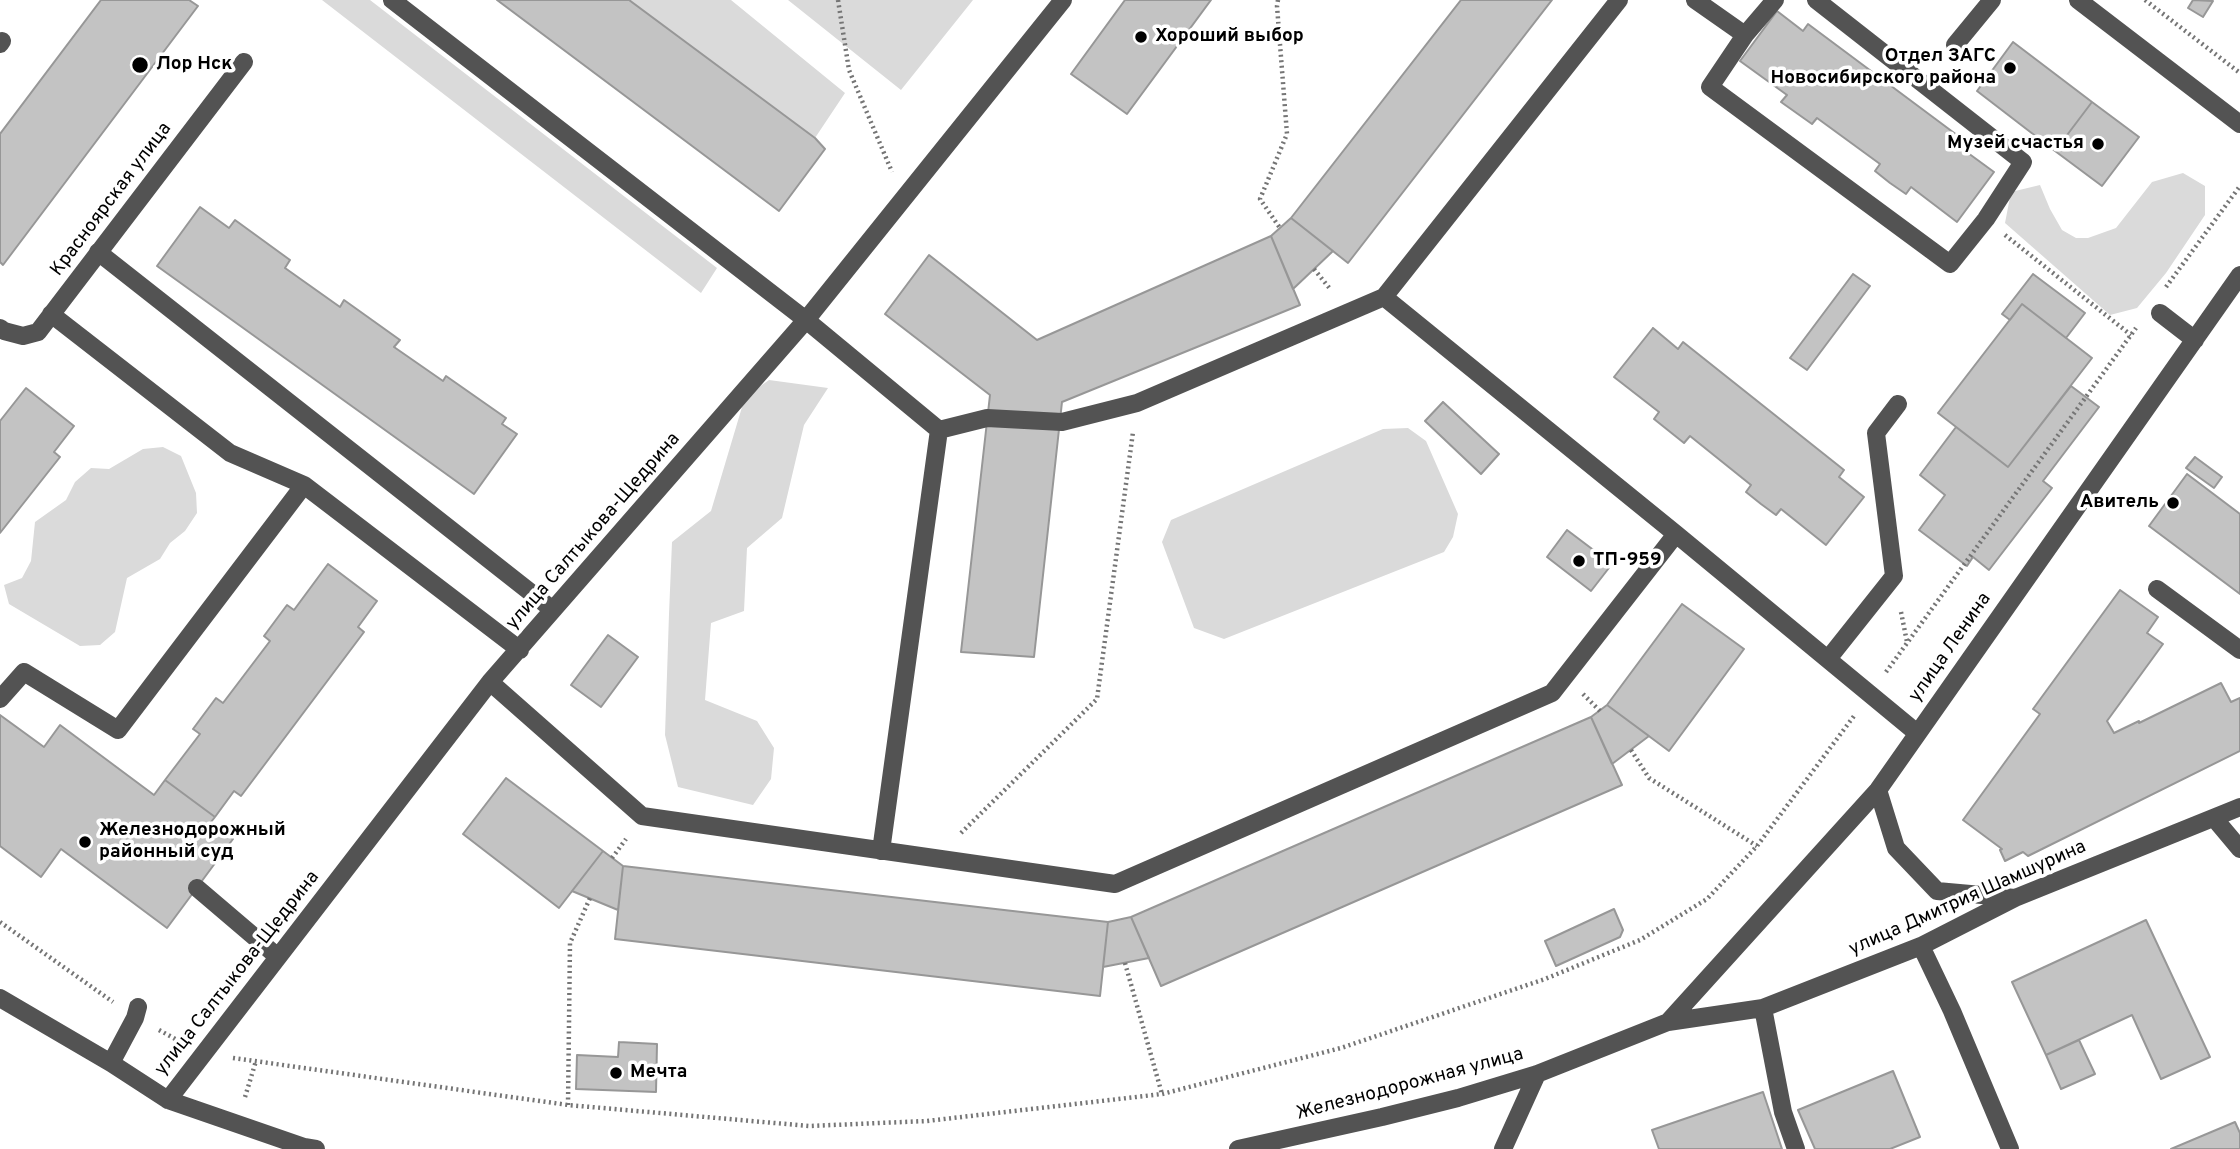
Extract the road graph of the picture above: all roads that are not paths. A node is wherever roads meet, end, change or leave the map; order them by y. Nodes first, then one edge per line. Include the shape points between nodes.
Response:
1 (392, 0) edge
2 (1063, 0) edge
3 (1619, 0) edge
4 (1695, 0) edge
5 (1775, 0) edge
6 (1816, 0) edge
7 (1992, 0) edge
8 (2078, 0) edge
9 (1745, 35) junction
10 (1955, 45) dead end
11 (244, 62) dead end
12 (2240, 124) edge
13 (98, 252) junction
14 (2240, 275) edge
15 (1384, 297) junction
16 (2160, 313) dead end
17 (51, 314) junction
18 (806, 320) junction
19 (0, 328) edge
20 (2195, 340) junction
21 (1898, 404) dead end
22 (939, 430) junction
23 (304, 485) junction
24 (1676, 534) junction
25 (2157, 589) dead end
26 (553, 610) junction
27 (520, 650) junction
28 (2240, 650) edge
29 (1828, 659) junction
30 (490, 682) junction
31 (0, 699) edge
32 (1917, 733) junction
33 (1878, 790) junction
34 (2240, 807) edge
35 (2214, 818) junction
36 (2240, 849) edge
37 (881, 851) junction
38 (197, 888) dead end
39 (2015, 898) junction
40 (1922, 946) junction
41 (278, 957) junction
42 (0, 998) edge
43 (1763, 1008) junction
44 (136, 1012) road end
45 (1668, 1022) junction
46 (111, 1063) junction
47 (1537, 1074) junction
48 (168, 1100) junction
49 (308, 1148) edge
50 (1238, 1149) edge
51 (1503, 1149) edge
52 (1796, 1149) edge
53 (2010, 1149) edge

1 - 18 street
2 - 18 street, улица Салтыкова-Щедрина
3 - 15 street
4 - 9 street
5 - 9 street
6 - 9 street via 2023,162 1950,264 1710,87
7 - 10 street
8 - 12 street
11 - 13 street, Красноярская улица
13 - 17 street, Красноярская улица
13 - 26 street
14 - 20 street, улица Ленина
15 - 22 street via 1137,403 1062,422 987,418
15 - 24 street
16 - 20 street
17 - 19 street, Красноярская улица via 38,332 23,336
17 - 23 street via 230,453
18 - 22 street
18 - 26 street, улица Салтыкова-Щедрина
20 - 32 street, улица Ленина
21 - 29 street via 1876,433 1894,576
22 - 37 street
23 - 27 street
23 - 31 street via 118,730 24,672
24 - 29 street
24 - 37 street via 1552,693 1115,884
25 - 28 street
26 - 27 street, улица Салтыкова-Щедрина
27 - 30 street, улица Салтыкова-Щедрина
29 - 32 street
30 - 37 street via 642,817
30 - 41 street, улица Салтыкова-Щедрина via 341,887
32 - 33 street, улица Ленина
33 - 39 street via 1896,848 1937,891
33 - 45 street, улица Ленина
34 - 35 street, улица Дмитрия Шамшурина
35 - 36 street
35 - 39 street, улица Дмитрия Шамшурина
38 - 41 street
39 - 40 street, улица Дмитрия Шамшурина
40 - 43 street, улица Дмитрия Шамшурина
40 - 53 street
41 - 48 street, улица Салтыкова-Щедрина
42 - 46 street
43 - 45 street, улица Дмитрия Шамшурина
43 - 52 street via 1783,1112
44 - 46 street
45 - 47 street, Железнодорожная улица
46 - 48 street
47 - 50 street, Железнодорожная улица via 1458,1098
47 - 51 street
48 - 49 street

